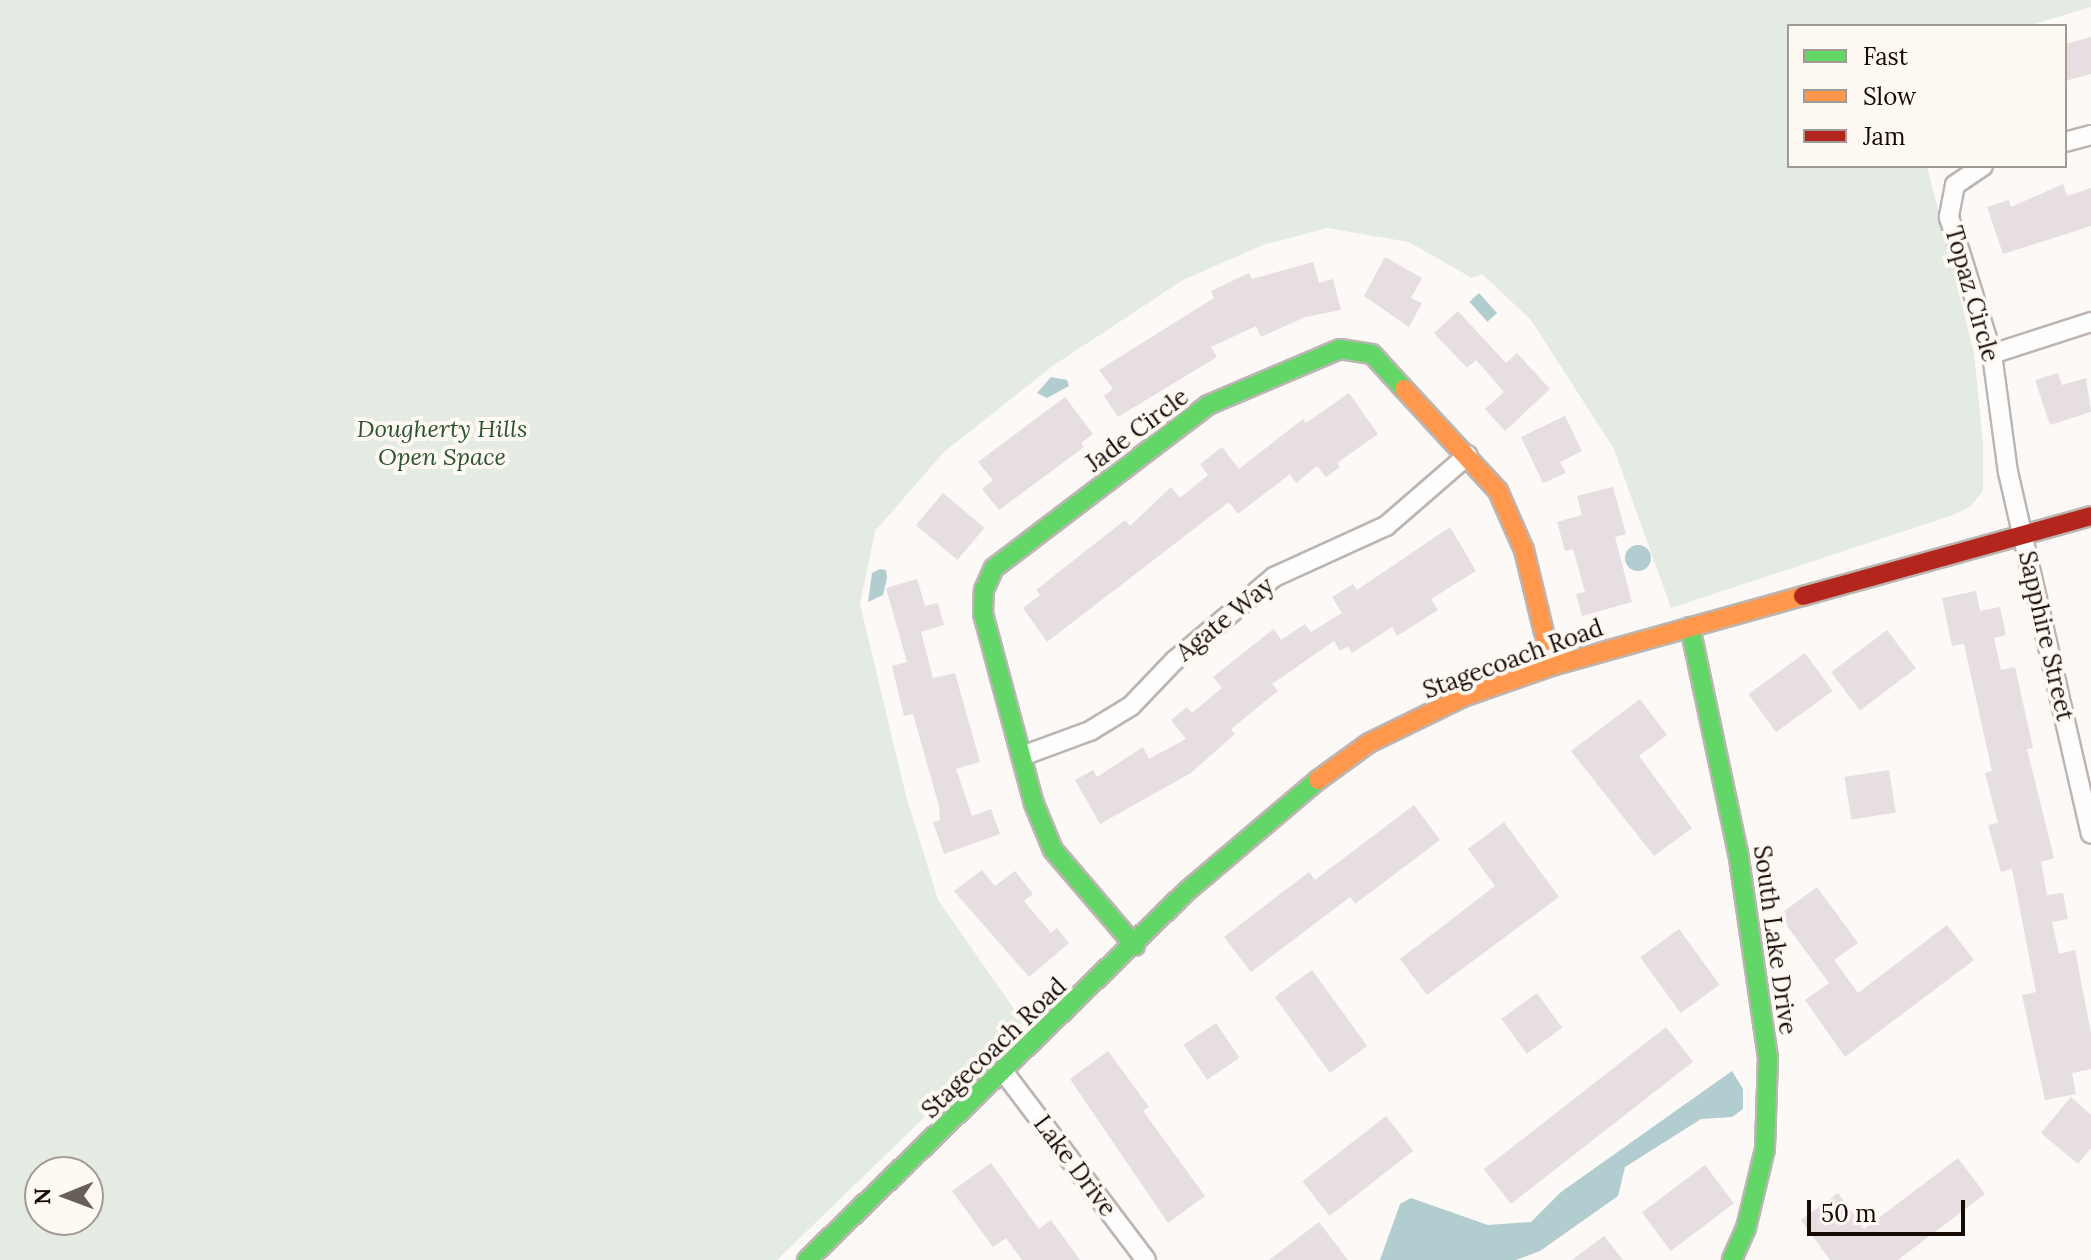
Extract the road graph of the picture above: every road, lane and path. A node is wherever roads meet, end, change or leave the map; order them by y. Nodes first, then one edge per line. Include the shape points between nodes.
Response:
1 (2091, 135) edge
2 (2067, 141) edge
3 (1980, 168) edge
4 (2091, 322) edge
5 (1992, 354) junction
6 (1468, 455) junction
7 (2091, 516) edge
8 (2022, 532) junction
9 (1690, 627) junction
10 (1552, 666) junction
11 (1022, 756) junction
12 (2091, 834) edge
13 (1135, 946) junction
14 (1003, 1071) junction
15 (807, 1260) edge
16 (1146, 1260) edge
17 (1732, 1260) edge

1 - 2 street
3 - 5 street, Topaz Circle via 1955,185 1949,217
4 - 5 street
5 - 8 street, Topaz Circle
6 - 10 street, Jade Circle via 1514,520
6 - 11 street, Agate Way via 1386,526 1274,577 1175,660 1131,706 1090,731
6 - 11 street, Jade Circle via 1386,366 1358,350 1322,355 1208,405 994,568 984,590 983,614
7 - 8 street, Stagecoach Road
8 - 9 street, Stagecoach Road
8 - 12 street, Sapphire Street
9 - 10 street, Stagecoach Road
9 - 17 street, South Lake Drive via 1738,852 1768,1057 1765,1149 1746,1228
10 - 13 street, Stagecoach Road via 1463,697 1369,743 1271,815
11 - 13 street, Jade Circle via 1053,850
13 - 14 street, Stagecoach Road
14 - 15 street, Stagecoach Road
14 - 16 street, Lake Drive

